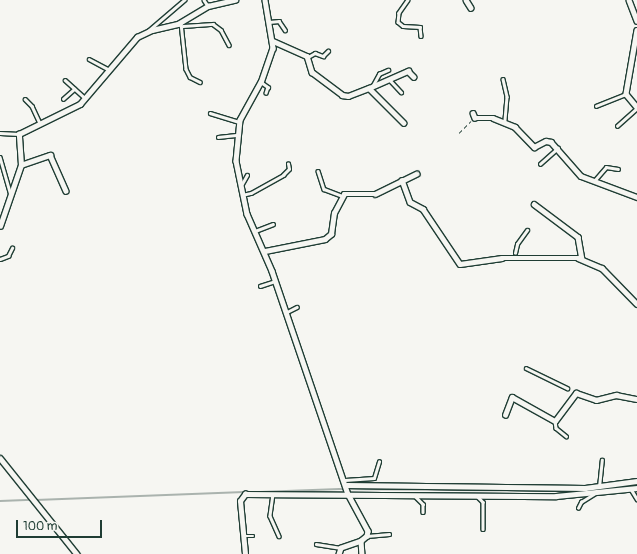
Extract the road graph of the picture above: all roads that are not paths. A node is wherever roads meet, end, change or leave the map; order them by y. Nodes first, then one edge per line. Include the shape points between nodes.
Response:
1 (184, 0) edge
2 (204, 0) edge
3 (236, 0) edge
4 (265, 0) edge
5 (408, 0) edge
6 (466, 0) edge
7 (628, 0) edge
8 (208, 6) junction
9 (471, 8) dead end
10 (269, 22) junction
11 (637, 22) edge
12 (182, 24) junction
13 (285, 30) dead end
14 (146, 32) junction
15 (637, 32) edge
16 (421, 36) dead end
17 (273, 41) junction
18 (228, 45) dead end
19 (328, 50) dead end
20 (308, 58) junction
21 (89, 60) dead end
22 (108, 70) junction
23 (388, 70) dead end
24 (414, 77) dead end
25 (388, 78) junction
26 (503, 79) dead end
27 (65, 80) dead end
28 (200, 82) dead end
29 (261, 82) junction
30 (371, 87) junction
31 (74, 88) junction
32 (401, 92) dead end
33 (266, 94) dead end
34 (626, 94) junction
35 (86, 98) junction
36 (25, 99) dead end
37 (63, 99) dead end
38 (596, 106) dead end
39 (637, 107) edge
40 (210, 113) dead end
41 (473, 115) road end
42 (240, 122) junction
43 (505, 122) junction
44 (404, 123) dead end
45 (40, 124) junction
46 (617, 126) dead end
47 (0, 132) edge
48 (20, 134) junction
49 (238, 135) junction
50 (218, 137) dead end
51 (558, 148) junction
52 (0, 157) edge
53 (21, 164) junction
54 (288, 164) dead end
55 (540, 164) dead end
56 (618, 169) dead end
57 (318, 171) dead end
58 (416, 174) dead end
59 (247, 175) dead end
60 (402, 180) junction
61 (594, 182) junction
62 (240, 187) junction
63 (66, 191) dead end
64 (242, 195) junction
65 (10, 196) junction
66 (342, 196) junction
67 (637, 197) edge
68 (534, 204) dead end
69 (1, 218) edge
70 (273, 224) dead end
71 (0, 226) edge
72 (527, 230) dead end
73 (255, 231) junction
74 (12, 248) dead end
75 (265, 251) junction
76 (515, 256) junction
77 (0, 259) edge
78 (582, 259) junction
79 (275, 281) junction
80 (260, 286) dead end
81 (637, 304) edge
82 (297, 307) dead end
83 (285, 313) junction
84 (526, 368) dead end
85 (567, 388) dead end
86 (571, 390) dead end
87 (576, 393) junction
88 (637, 400) edge
89 (505, 415) dead end
90 (556, 421) junction
91 (566, 436) dead end
92 (0, 458) edge
93 (602, 460) dead end
94 (379, 462) dead end
95 (637, 481) edge
96 (346, 484) junction
97 (599, 487) junction
98 (637, 488) edge
99 (631, 489) junction
100 (348, 493) junction
101 (273, 494) junction
102 (413, 494) junction
103 (594, 494) junction
104 (474, 495) junction
105 (637, 499) edge
106 (578, 508) dead end
107 (423, 512) dead end
108 (483, 529) dead end
109 (389, 534) dead end
110 (243, 536) junction
111 (253, 536) dead end
112 (279, 536) dead end
113 (368, 536) junction
114 (361, 541) junction
115 (316, 544) dead end
116 (341, 548) junction
117 (77, 554) edge
118 (245, 554) edge
119 (339, 554) edge
120 (362, 554) edge

1 - 14 lane via 157,20
2 - 8 lane
3 - 8 street
4 - 10 street
5 - 16 lane via 399,13 398,22 403,26 420,27
6 - 9 street
7 - 11 street
8 - 12 street
10 - 13 lane via 282,22
10 - 17 street
12 - 14 street
12 - 18 lane via 213,24 221,30
12 - 28 lane via 186,69 190,77
14 - 22 street via 131,41
15 - 34 street
17 - 20 street
17 - 29 street via 272,54
19 - 20 lane via 323,56 314,53
20 - 30 street via 312,72 342,95 348,96
21 - 22 lane
22 - 35 street
23 - 30 lane via 379,74
24 - 25 street via 408,71
25 - 30 street
25 - 32 lane
26 - 43 lane via 507,97
27 - 31 lane
29 - 33 lane via 268,87
29 - 42 street
30 - 44 street
31 - 35 lane
31 - 37 lane
34 - 38 lane
34 - 39 street
35 - 45 street via 77,106
36 - 45 lane via 32,106
39 - 46 lane
40 - 42 lane
41 - 43 street
42 - 49 street
43 - 51 street via 519,130 534,147 549,141
45 - 48 street
47 - 48 lane
48 - 53 street
49 - 50 lane
49 - 62 street via 236,161
51 - 55 lane
51 - 61 street via 581,176
52 - 65 lane
53 - 63 street via 50,155
53 - 65 street
54 - 64 lane via 289,169 283,175 252,194
56 - 61 lane via 606,167
57 - 66 lane via 324,189
58 - 60 street
59 - 62 lane
60 - 66 street via 375,194
60 - 76 street via 410,202 423,209 460,264
61 - 67 street
62 - 64 street
64 - 73 street
65 - 69 street
66 - 75 street via 328,237
68 - 78 street via 578,237
69 - 71 street
70 - 73 lane
72 - 76 lane via 517,244
73 - 75 street
74 - 77 lane via 8,256
75 - 79 street
76 - 78 street
78 - 81 street via 602,268
79 - 80 lane
79 - 83 street
82 - 83 lane
83 - 96 street
84 - 85 lane
86 - 87 lane
87 - 88 street via 596,400 616,395
87 - 90 street
89 - 90 street via 509,399 514,397
90 - 91 lane via 556,428
92 - 117 street
93 - 97 lane
94 - 96 lane via 374,478
95 - 97 street
96 - 97 street
96 - 100 street
98 - 99 street
99 - 103 street
99 - 105 lane
100 - 101 street
100 - 102 street
100 - 113 street via 368,531
101 - 110 street via 241,496
101 - 112 lane via 270,516
102 - 104 street
102 - 107 lane via 423,504
103 - 104 street
103 - 106 lane via 581,502
104 - 108 lane via 484,502
109 - 113 lane
110 - 111 lane
110 - 118 street
113 - 114 street
114 - 116 street
114 - 120 street
115 - 116 lane
116 - 119 street

